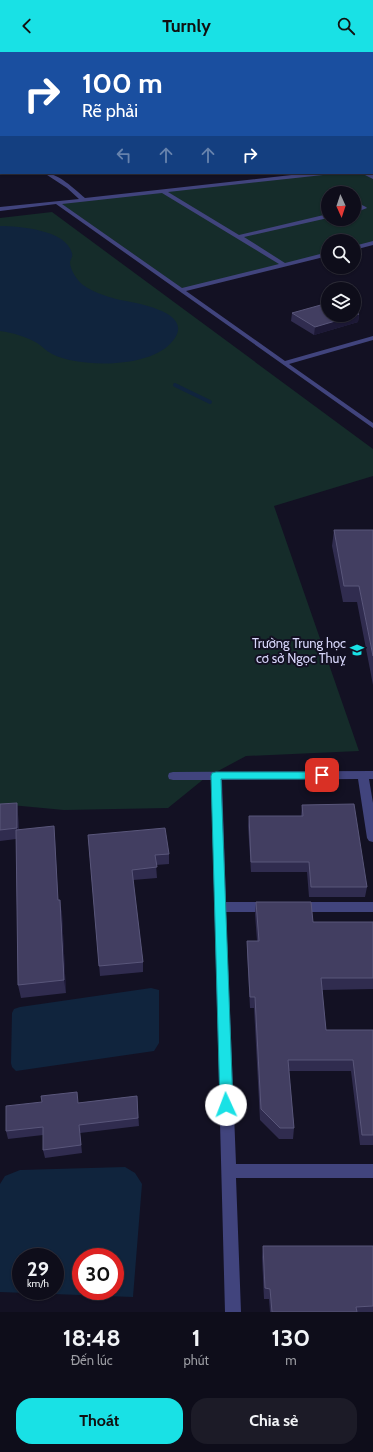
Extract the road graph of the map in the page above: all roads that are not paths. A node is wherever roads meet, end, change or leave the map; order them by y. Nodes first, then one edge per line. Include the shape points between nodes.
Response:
1 (49, 174) edge
2 (305, 174) edge
3 (316, 174) edge
4 (308, 175) junction
5 (162, 191) junction
6 (84, 200) junction
7 (58, 203) junction
8 (0, 209) edge
9 (321, 218) edge
10 (238, 237) junction
11 (373, 243) edge
12 (361, 246) edge
13 (321, 256) edge
14 (285, 265) junction
15 (181, 290) junction
16 (373, 338) edge
17 (284, 363) junction
18 (373, 426) edge
19 (368, 775) edge
20 (173, 776) dead end
21 (216, 776) junction
22 (373, 838) edge
23 (220, 907) junction
24 (373, 907) edge
25 (373, 1171) edge
26 (228, 1172) junction
27 (233, 1312) edge

1 - 6 street
2 - 4 street
3 - 4 street
4 - 5 street
5 - 6 street
5 - 10 street
6 - 7 street
7 - 8 street
7 - 15 street
9 - 10 street
10 - 14 street
11 - 12 street
13 - 14 street
14 - 15 street
15 - 17 street
16 - 17 street
17 - 18 street
19 - 21 street
19 - 22 street
20 - 21 street
21 - 23 street
23 - 24 street
23 - 26 street
25 - 26 street
26 - 27 street

